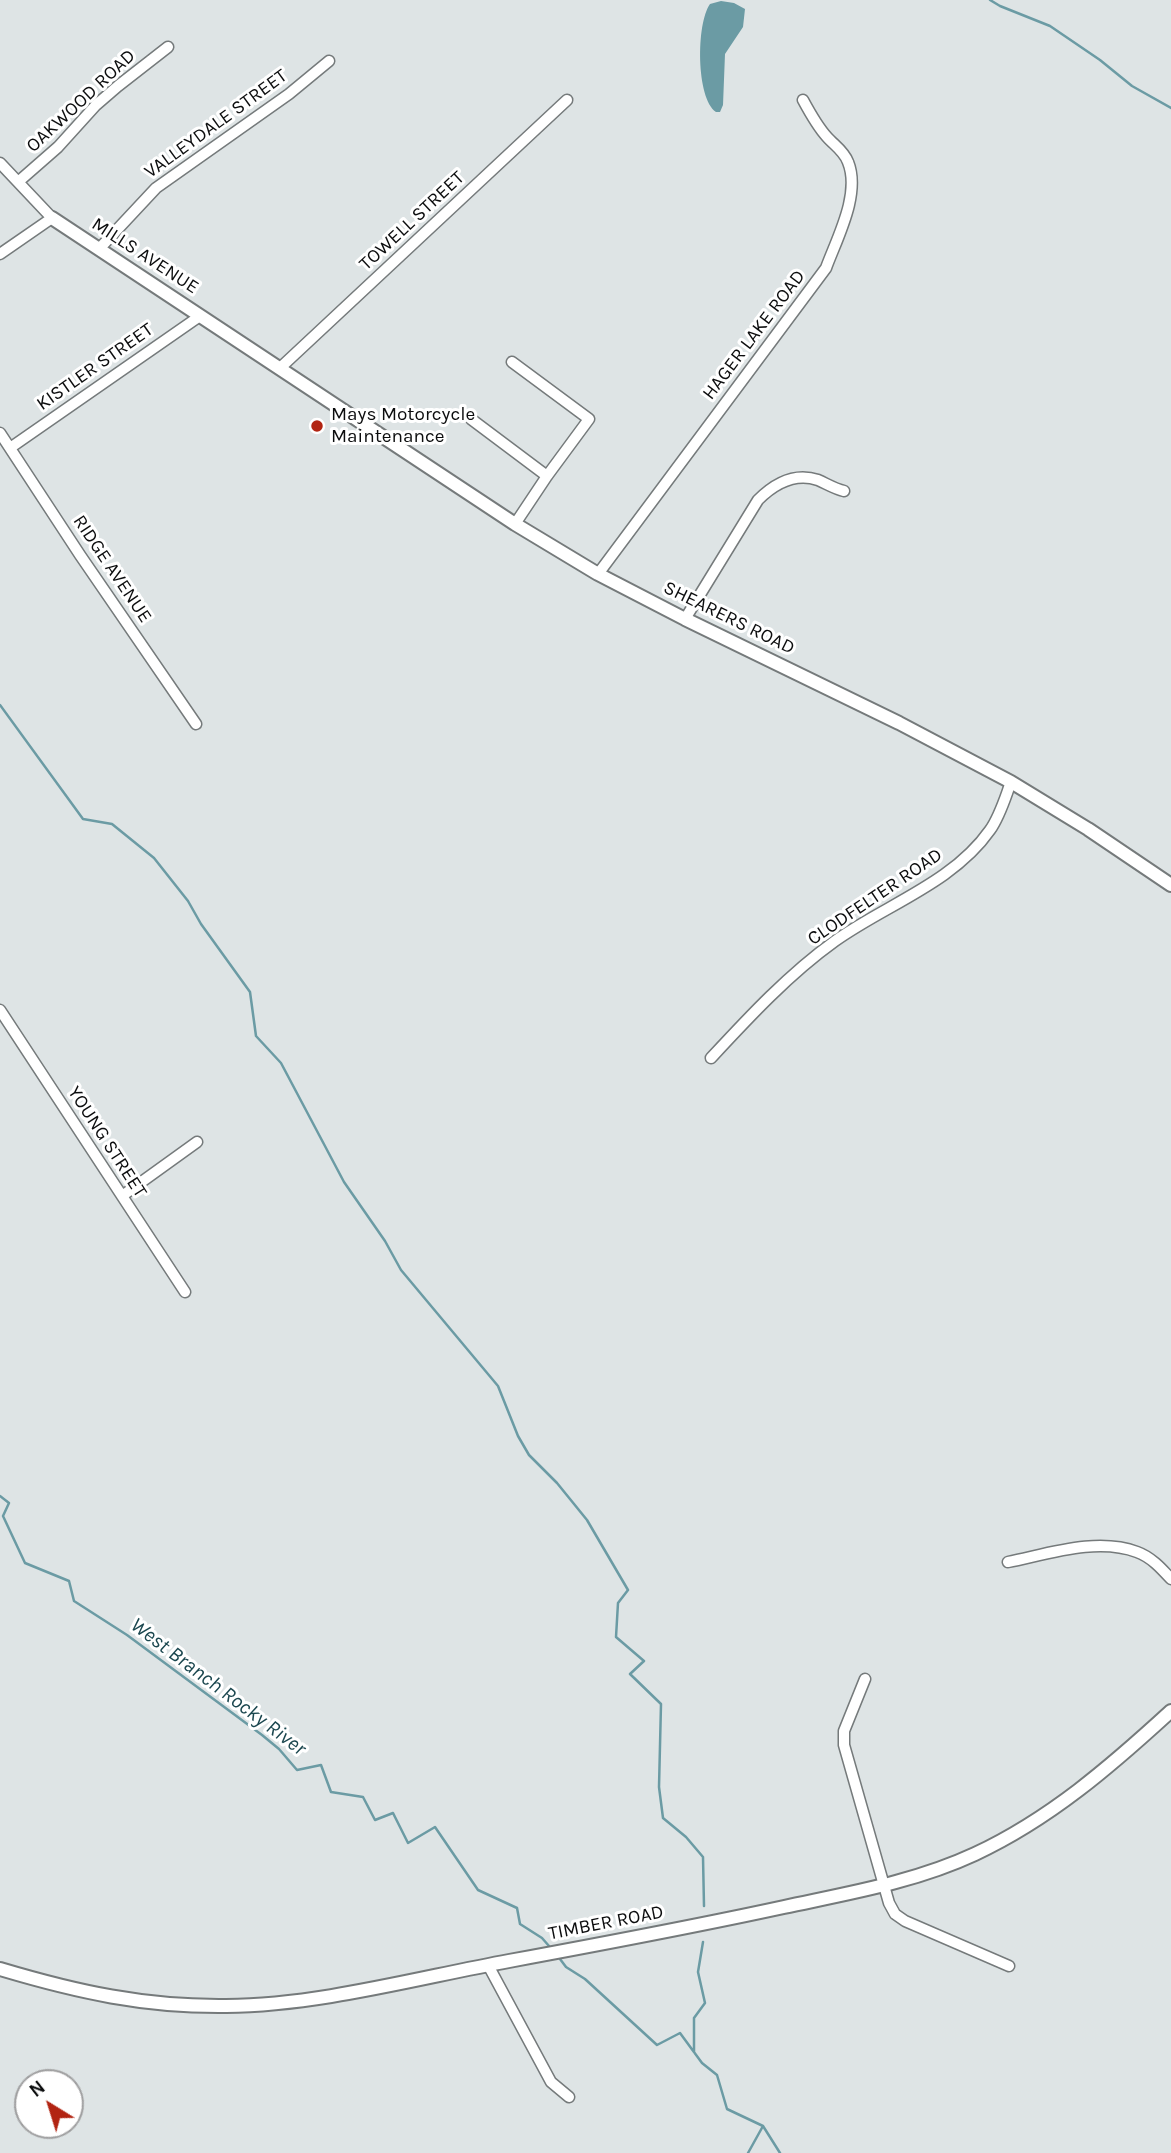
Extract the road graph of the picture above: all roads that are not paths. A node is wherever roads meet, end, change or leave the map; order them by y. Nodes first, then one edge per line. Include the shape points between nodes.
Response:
1 (168, 47) dead end
2 (329, 61) dead end
3 (567, 100) dead end
4 (803, 100) dead end
5 (0, 163) edge
6 (18, 182) junction
7 (52, 218) junction
8 (99, 249) junction
9 (0, 254) edge
10 (200, 316) junction
11 (512, 362) dead end
12 (280, 368) junction
13 (471, 419) dead end
14 (0, 433) edge
15 (9, 448) junction
16 (547, 476) junction
17 (844, 491) dead end
18 (515, 524) junction
19 (598, 574) junction
20 (685, 619) junction
21 (196, 724) dead end
22 (1011, 782) junction
23 (1171, 885) edge
24 (0, 1010) edge
25 (711, 1058) dead end
26 (197, 1142) dead end
27 (122, 1196) junction
28 (185, 1292) dead end
29 (1008, 1562) dead end
30 (1171, 1579) edge
31 (865, 1679) dead end
32 (1171, 1711) edge
33 (883, 1886) junction
34 (488, 1965) junction
35 (1009, 1966) dead end
36 (0, 1969) edge
37 (569, 2097) dead end

1 - 6 street, OAKWOOD ROAD via 96,105
2 - 8 street, VALLEYDALE STREET via 156,188
3 - 12 street, TOWELL STREET
4 - 19 street, HAGER LAKE ROAD via 816,124 848,161 851,175 851,194 826,268
5 - 6 street, MILLS AVENUE
6 - 7 street, MILLS AVENUE
7 - 8 street, MILLS AVENUE
7 - 9 street
8 - 10 street, MILLS AVENUE
10 - 12 street, MILLS AVENUE
10 - 15 street, KISTLER STREET
11 - 16 street via 589,419
12 - 18 street, SHEARERS ROAD
13 - 16 street
14 - 15 street, RIDGE AVENUE
15 - 21 street, RIDGE AVENUE
16 - 18 street
17 - 20 street via 799,477 769,489
18 - 19 street, SHEARERS ROAD
19 - 20 street, SHEARERS ROAD
20 - 22 street, SHEARERS ROAD
22 - 23 street, SHEARERS ROAD
22 - 25 street, CLODFELTER ROAD via 990,830 973,850 942,876 834,942 790,977
24 - 27 street, YOUNG STREET
26 - 27 street
27 - 28 street, YOUNG STREET
29 - 30 street via 1104,1545 1139,1553
31 - 33 street via 844,1731 844,1745
32 - 33 street, TIMBER ROAD via 1078,1791 1009,1837 943,1867
33 - 34 street, TIMBER ROAD
33 - 35 street via 895,1914 905,1921
34 - 36 street, TIMBER ROAD via 341,1994 229,2006 116,1999
34 - 37 street via 551,2082

